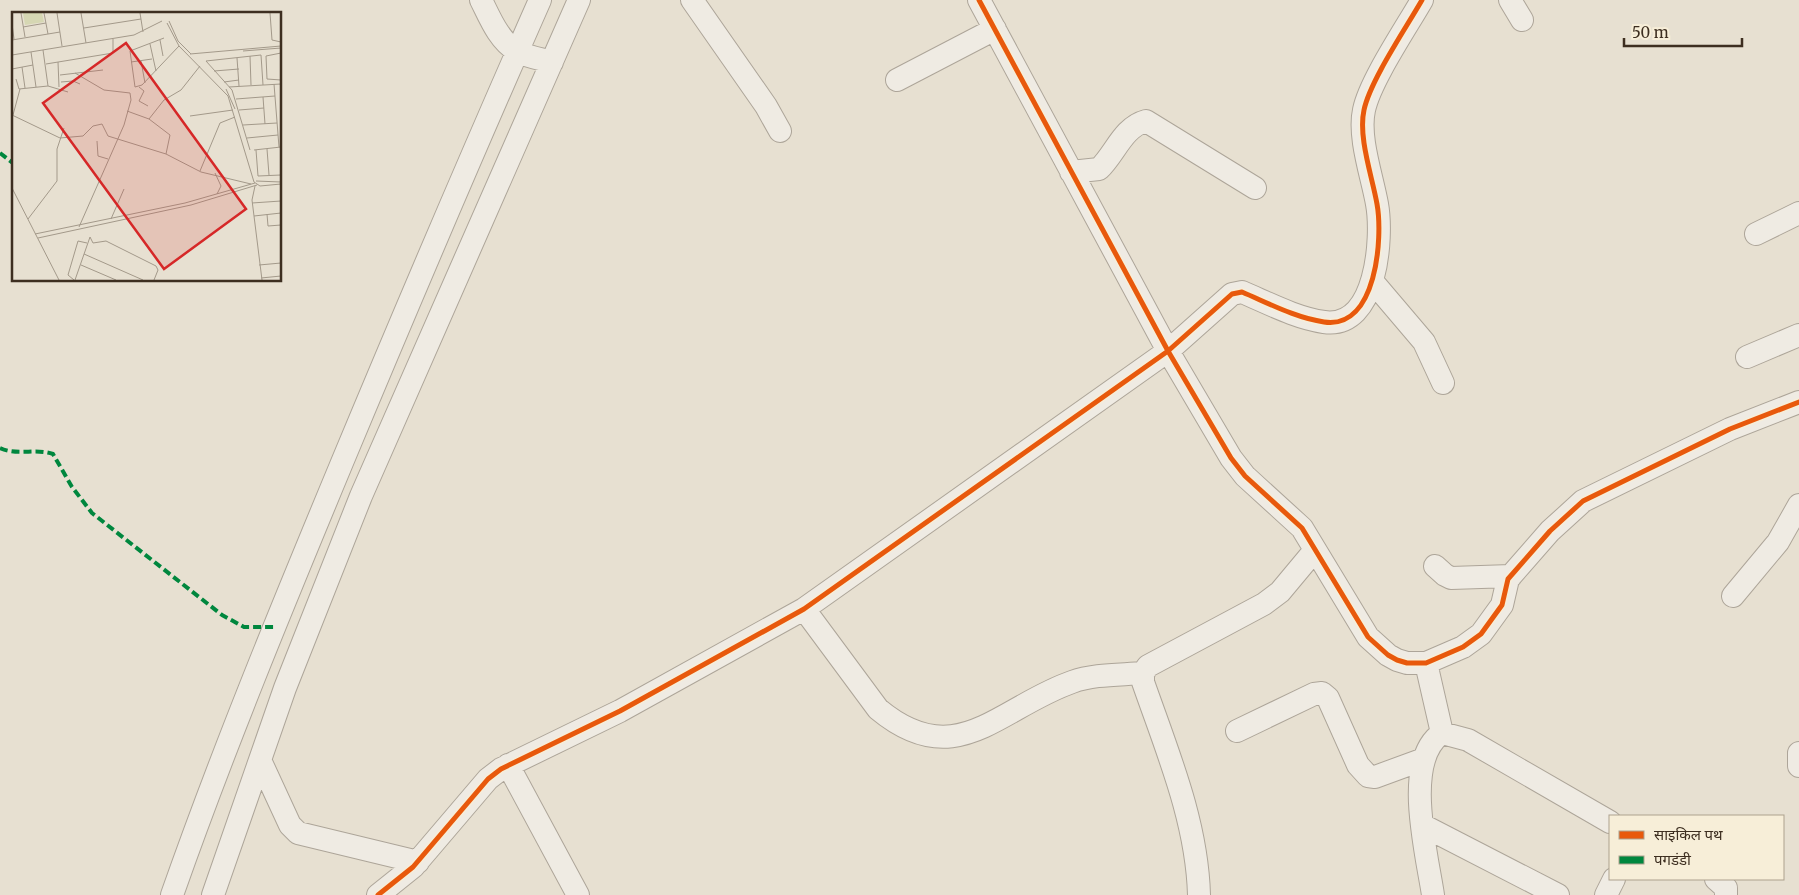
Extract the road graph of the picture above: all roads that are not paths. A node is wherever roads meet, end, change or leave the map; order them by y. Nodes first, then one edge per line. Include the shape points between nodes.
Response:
1 (481, 0) edge
2 (540, 0) edge
3 (580, 0) edge
4 (692, 0) edge
5 (979, 0) edge
6 (1422, 0) edge
7 (1510, 0) edge
8 (1522, 20) dead end
9 (995, 28) junction
10 (518, 52) junction
11 (552, 62) junction
12 (897, 80) dead end
13 (780, 131) dead end
14 (1072, 172) junction
15 (1255, 188) dead end
16 (1799, 213) edge
17 (1756, 234) dead end
18 (1373, 282) junction
19 (400, 324) junction
20 (432, 334) junction
21 (1799, 335) edge
22 (1168, 351) junction
23 (1747, 357) dead end
24 (1443, 383) dead end
25 (1799, 402) edge
26 (1799, 505) edge
27 (1315, 550) junction
28 (1435, 566) dead end
29 (1511, 576) junction
30 (1733, 596) dead end
31 (804, 609) junction
32 (261, 662) junction
33 (1426, 663) junction
34 (1143, 673) junction
35 (290, 674) junction
36 (1238, 731) dead end
37 (1442, 734) junction
38 (1799, 752) edge
39 (1424, 759) junction
40 (260, 760) junction
41 (508, 765) junction
42 (1799, 766) edge
43 (1609, 821) edge
44 (1424, 826) junction
45 (418, 862) junction
46 (1614, 880) edge
47 (1717, 880) edge
48 (172, 895) edge
49 (213, 895) edge
50 (378, 895) edge
51 (578, 895) edge
52 (1199, 895) edge
53 (1433, 895) edge
54 (1558, 895) edge
55 (1606, 895) edge
56 (1726, 895) edge

1 - 10 street via 499,34
2 - 10 street
3 - 11 street
4 - 13 street
5 - 9 street
6 - 18 street via 1373,86 1364,110 1363,130 1380,220
7 - 8 street
9 - 12 street
9 - 14 street
10 - 11 street
10 - 19 street
11 - 20 street
14 - 15 street via 1098,169 1129,130 1146,121
14 - 22 street
16 - 17 street
18 - 22 street via 1353,314 1337,322 1325,323 1238,292 1221,302
18 - 24 street via 1424,342
19 - 20 street
19 - 32 street
20 - 35 street via 361,496
21 - 23 street
22 - 27 street via 1231,458 1245,476 1302,528
22 - 31 street
25 - 29 street via 1730,429 1583,501 1561,520
26 - 30 street via 1778,542
27 - 33 street via 1368,636 1397,660
27 - 34 street via 1280,592 1264,604 1148,666
28 - 29 street via 1451,578
29 - 33 street via 1502,606 1480,634 1464,647
31 - 34 street via 878,709 892,721 922,735 938,738 970,732 1086,677
31 - 41 street via 620,711
32 - 35 street
32 - 48 street via 213,778
33 - 37 street
34 - 52 street via 1143,682 1194,840
35 - 40 street
36 - 39 street via 1322,693 1328,698 1358,765 1368,776 1375,777
37 - 39 street via 1430,744
37 - 43 street via 1468,740
38 - 42 street
39 - 44 street via 1419,794
40 - 45 street via 290,825 298,834
40 - 49 street
41 - 45 street via 488,779
41 - 51 street
44 - 53 street
44 - 54 street
45 - 50 street
46 - 55 street
47 - 56 street via 1726,888

